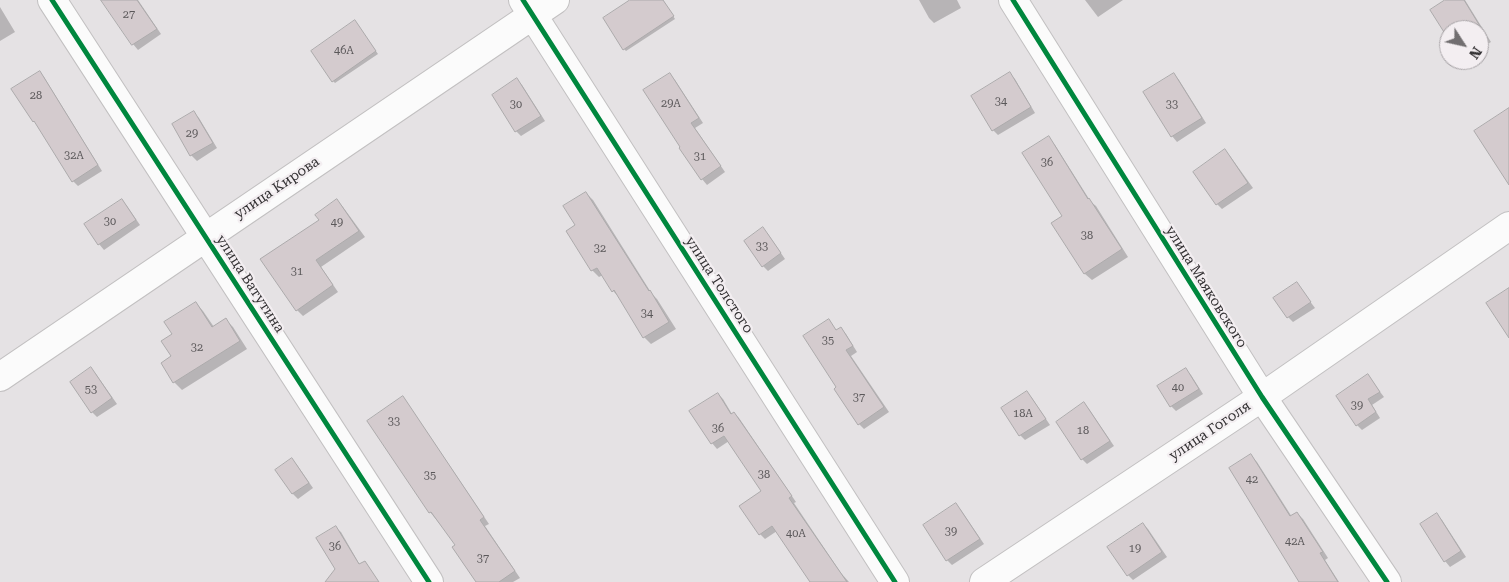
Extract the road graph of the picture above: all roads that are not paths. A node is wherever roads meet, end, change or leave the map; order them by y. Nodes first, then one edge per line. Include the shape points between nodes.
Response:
1 (52, 0) edge
2 (555, 0) edge
3 (1013, 0) edge
4 (528, 8) edge
5 (1509, 226) edge
6 (206, 237) junction
7 (0, 377) edge
8 (1262, 397) junction
9 (429, 582) edge
10 (895, 582) edge
11 (984, 582) edge
12 (1387, 582) edge

1 - 6 street, улица Ватутина
2 - 4 street, улица Кирова
3 - 8 street, улица Маяковского
4 - 6 street, улица Кирова
4 - 10 street, улица Толстого
5 - 8 street, улица Гоголя
6 - 7 street, улица Кирова
6 - 9 street, улица Ватутина
8 - 11 street, улица Гоголя
8 - 12 street, улица Маяковского

